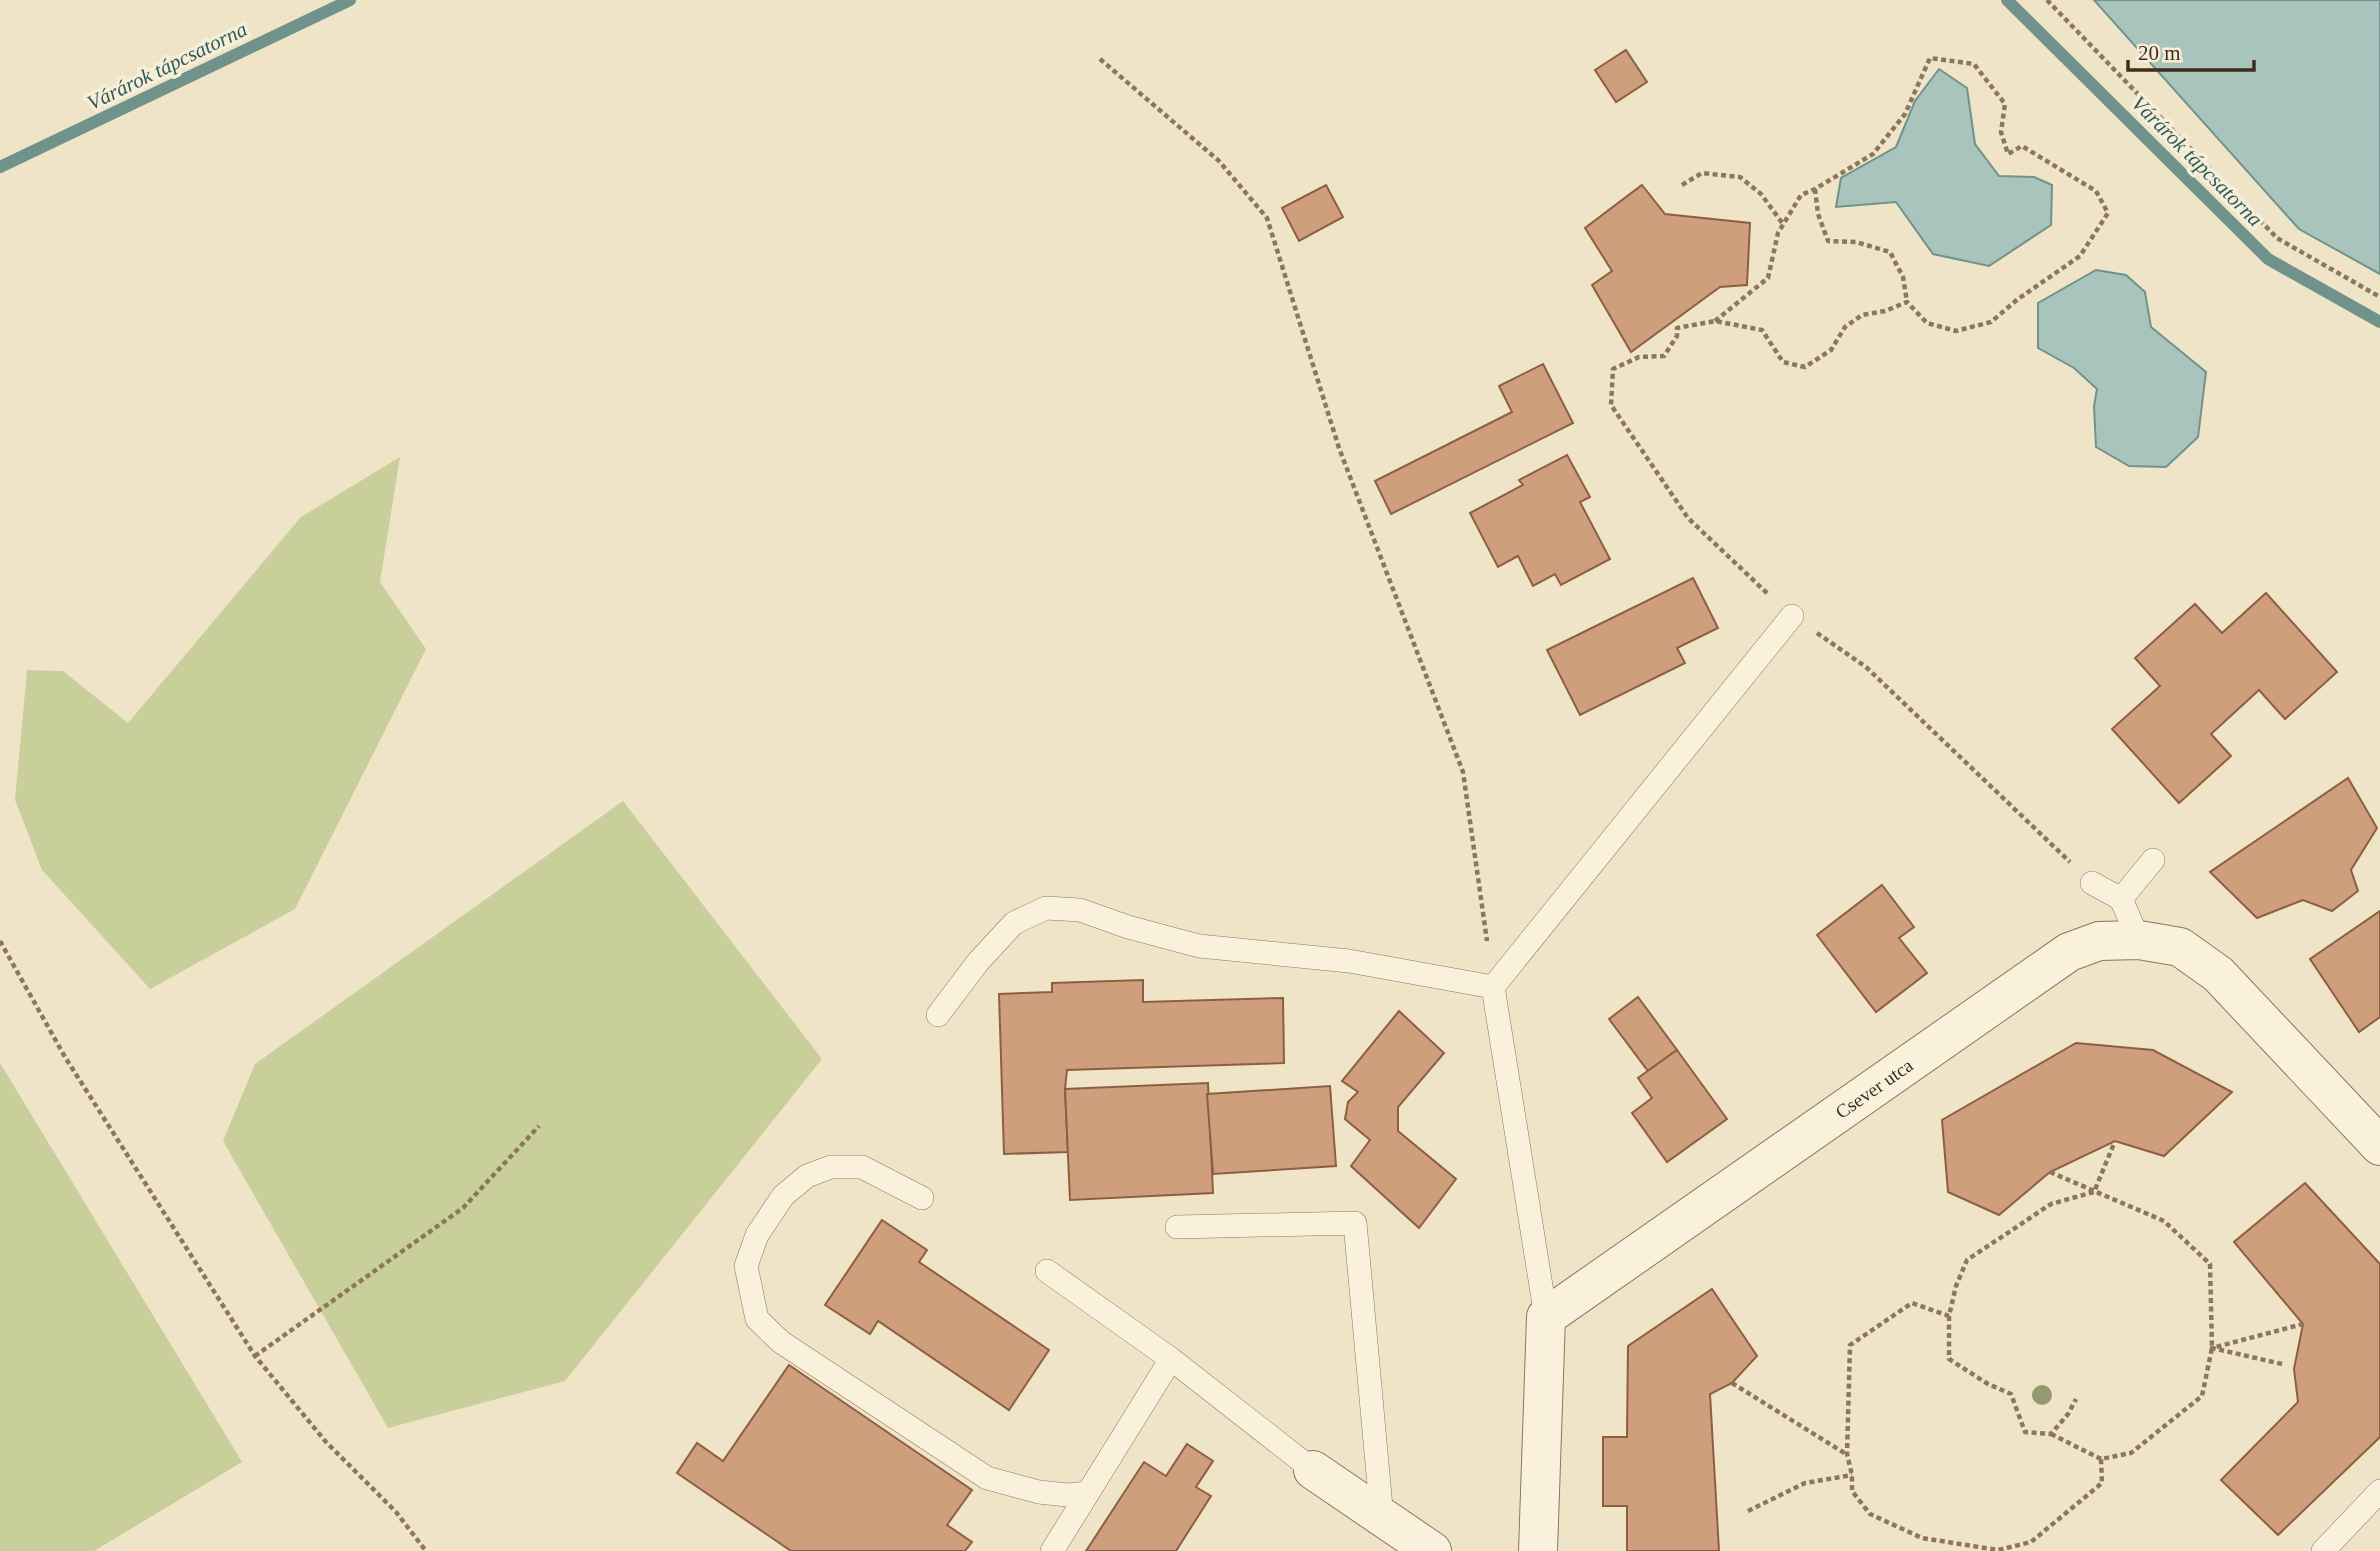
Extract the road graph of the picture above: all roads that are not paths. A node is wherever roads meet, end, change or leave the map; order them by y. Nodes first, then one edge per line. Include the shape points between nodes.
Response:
1 (1792, 616) road end
2 (2152, 860) dead end
3 (2092, 883) road end
4 (2120, 899) junction
5 (2139, 940) junction
6 (1493, 987) junction
7 (938, 1015) dead end
8 (2380, 1146) edge
9 (922, 1198) dead end
10 (1177, 1227) dead end
11 (1047, 1271) dead end
12 (1546, 1317) junction
13 (1171, 1359) junction
14 (1313, 1470) joint
15 (2380, 1491) edge
16 (1088, 1493) junction
17 (1382, 1518) junction
18 (1052, 1551) edge
19 (1432, 1551) edge
20 (1538, 1551) edge
21 (2323, 1551) edge

1 - 6 lane
2 - 4 lane
3 - 4 lane
4 - 5 lane
5 - 8 street, Csever utca via 2180,947 2218,974
5 - 12 street, Csever utca via 2099,941 2069,953
6 - 7 lane via 1349,961 1199,946 1080,909 1046,908 1014,923
6 - 12 lane
9 - 16 lane via 862,1167 831,1167 807,1176 783,1196 757,1235 747,1266 757,1319 781,1342 987,1478 1039,1492
10 - 17 lane via 1355,1223
11 - 13 lane
12 - 20 street
13 - 14 lane
13 - 16 lane
14 - 17 street
15 - 21 lane
16 - 18 lane
17 - 19 street

